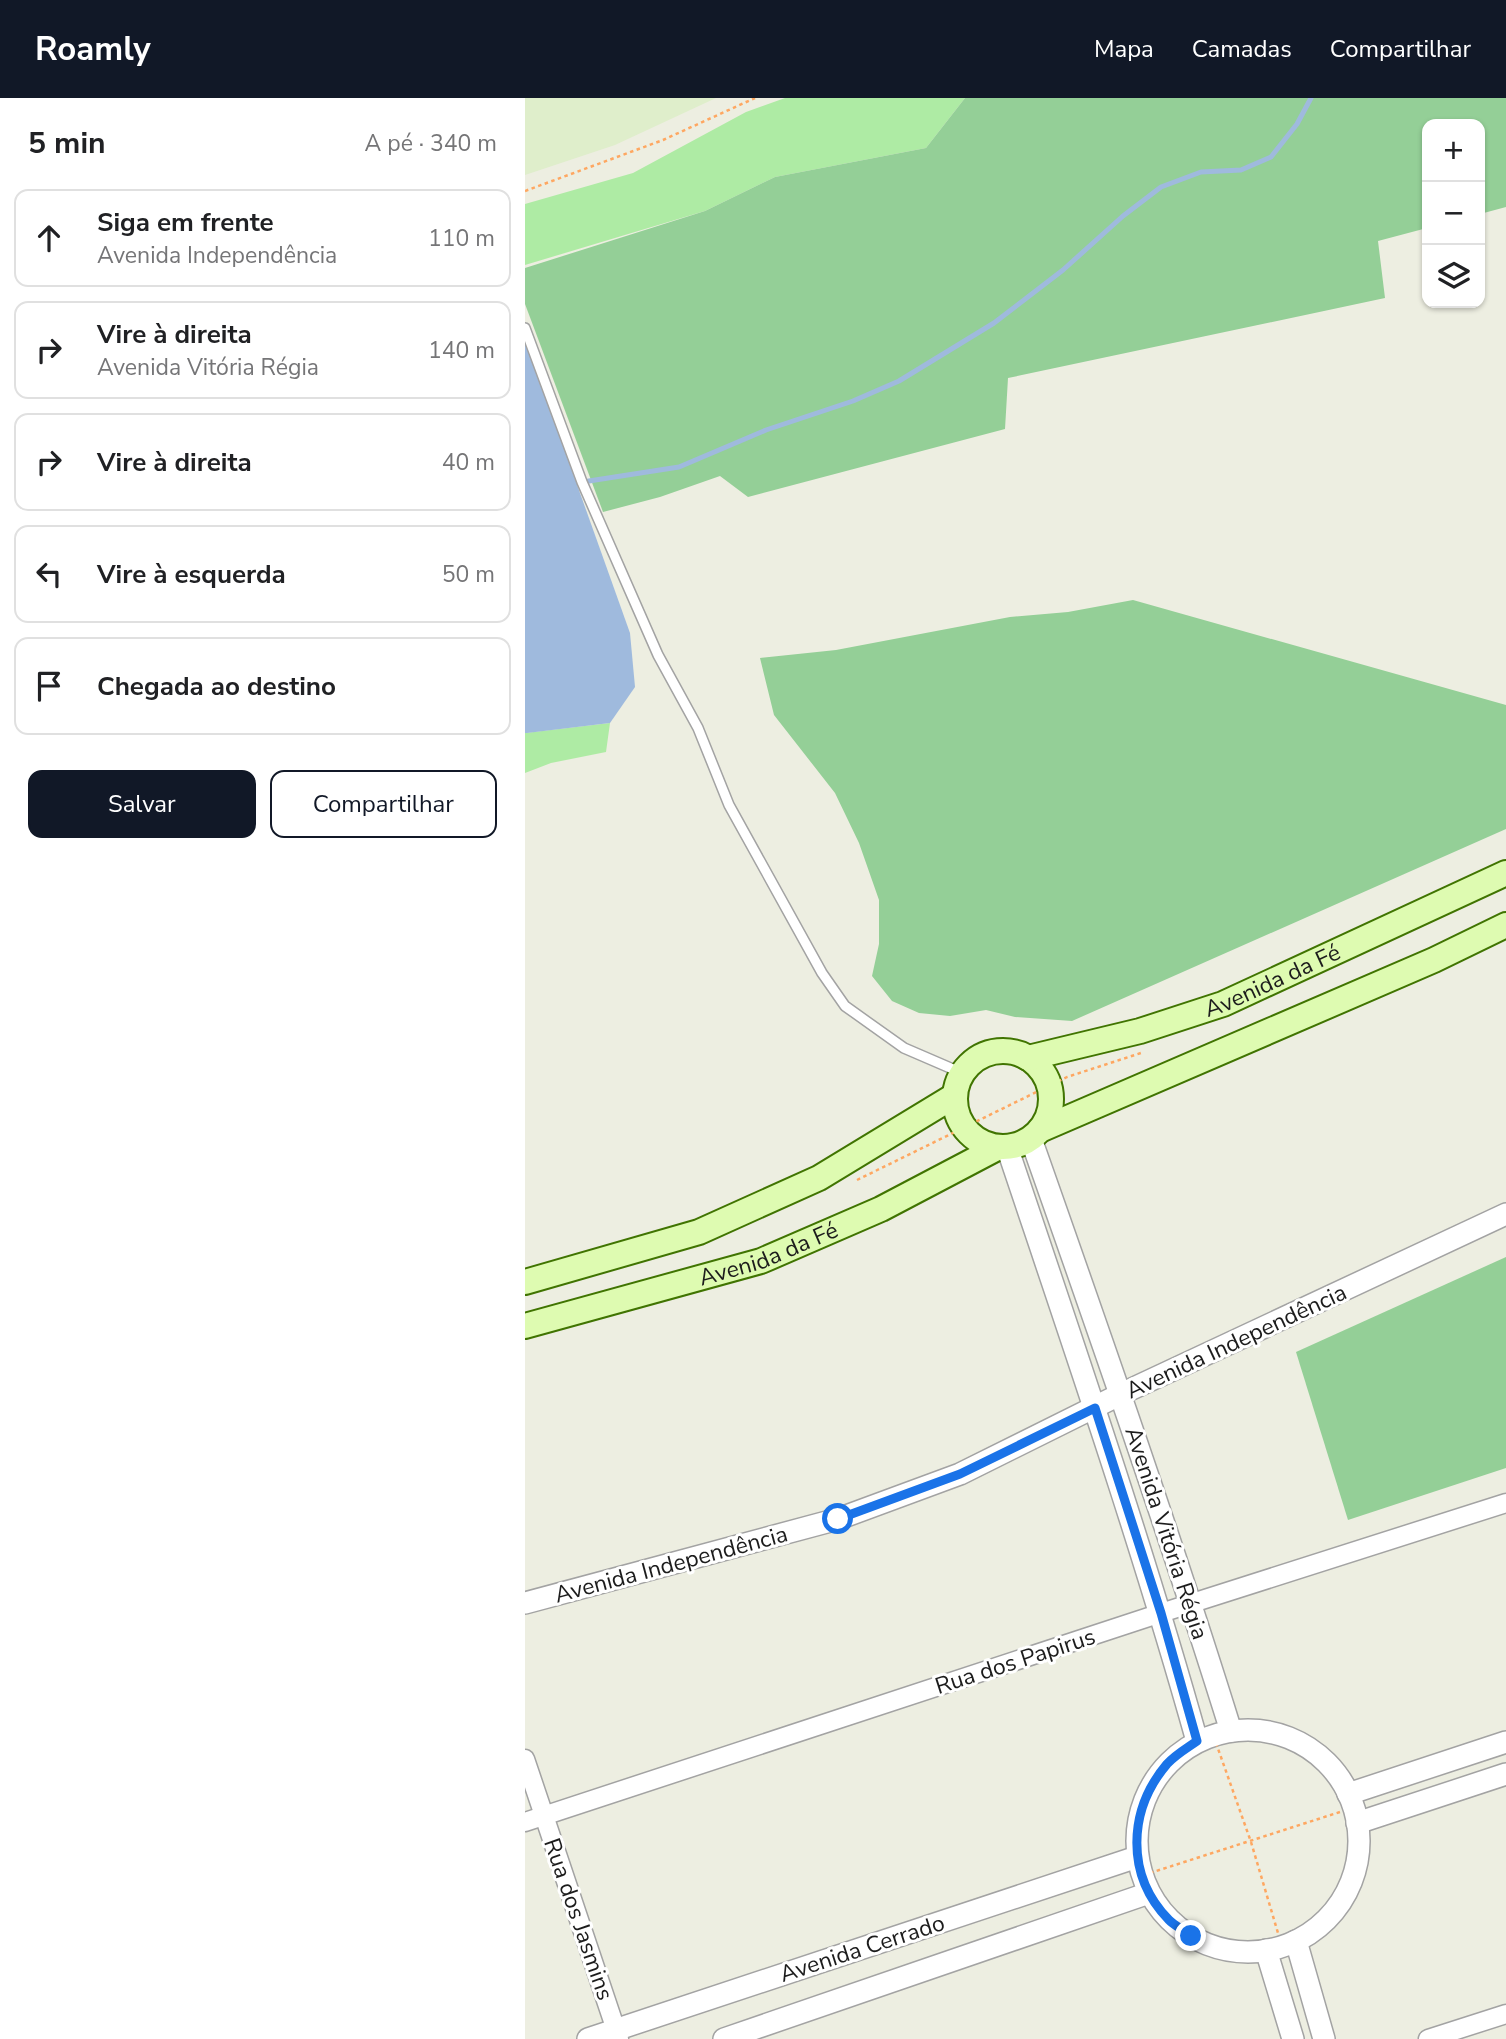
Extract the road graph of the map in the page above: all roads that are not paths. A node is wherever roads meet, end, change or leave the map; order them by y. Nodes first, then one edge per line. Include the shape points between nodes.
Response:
1 (525, 328) edge
2 (1506, 873) edge
3 (1506, 925) edge
4 (1028, 1058) junction
5 (958, 1084) junction
6 (1035, 1134) junction
7 (1003, 1147) junction
8 (1506, 1214) edge
9 (525, 1282) edge
10 (525, 1326) edge
11 (1121, 1394) junction
12 (1095, 1408) junction
13 (1506, 1503) edge
14 (525, 1603) edge
15 (1191, 1603) junction
16 (1161, 1613) junction
17 (1231, 1731) junction
18 (1197, 1741) junction
19 (1506, 1742) edge
20 (525, 1759) edge
21 (1506, 1774) edge
22 (1348, 1794) junction
23 (544, 1815) junction
24 (525, 1822) edge
25 (1357, 1822) junction
26 (1137, 1857) junction
27 (1149, 1892) junction
28 (1296, 1941) junction
29 (1266, 1950) junction
30 (1506, 2014) edge
31 (618, 2034) edge
32 (588, 2039) edge
33 (724, 2039) edge
34 (1293, 2039) edge
35 (1324, 2039) edge
36 (1428, 2039) edge

1 - 5 lane via 582,482 658,655 698,728 729,806 822,973 845,1006
2 - 4 main road, Avenida da Fé via 1223,1004 1140,1031
3 - 6 main road, Avenida da Fé
4 - 5 main road, Avenida da Fé via 999,1051 978,1058
4 - 6 main road via 1049,1086 1051,1105
5 - 7 main road via 955,1108 964,1128 975,1139
5 - 9 main road, Avenida da Fé via 818,1178 699,1232
6 - 7 main road, Avenida da Fé via 1019,1145
6 - 11 street, Avenida Vitória Régia
7 - 10 main road, Avenida da Fé via 881,1209 761,1261
7 - 12 street, Avenida Vitória Régia
8 - 11 street, Avenida Independência
11 - 12 street, Avenida Independência
11 - 15 street, Avenida Vitória Régia
12 - 14 street, Avenida Independência via 960,1474 838,1519
12 - 16 street, Avenida Vitória Régia
13 - 15 street, Rua dos Papirus
15 - 16 street, Rua dos Papirus
15 - 17 street, Avenida Vitória Régia
16 - 18 street, Avenida Vitória Régia
16 - 23 street, Rua dos Papirus
17 - 18 street
17 - 22 street via 1251,1730 1291,1739 1325,1761
18 - 26 street via 1169,1762 1148,1789 1137,1822
19 - 22 street
20 - 23 street, Rua dos Jasmins
21 - 25 street
22 - 25 street
23 - 24 street, Rua dos Papirus
23 - 31 street, Rua dos Jasmins
25 - 28 street via 1358,1851 1352,1879 1320,1926
26 - 27 street
26 - 31 street, Avenida Cerrado
27 - 29 street via 1170,1920 1198,1940 1231,1951
27 - 33 street, Avenida Cerrado
28 - 29 street
28 - 35 street
29 - 34 street
30 - 36 street
31 - 32 street, Avenida Cerrado

